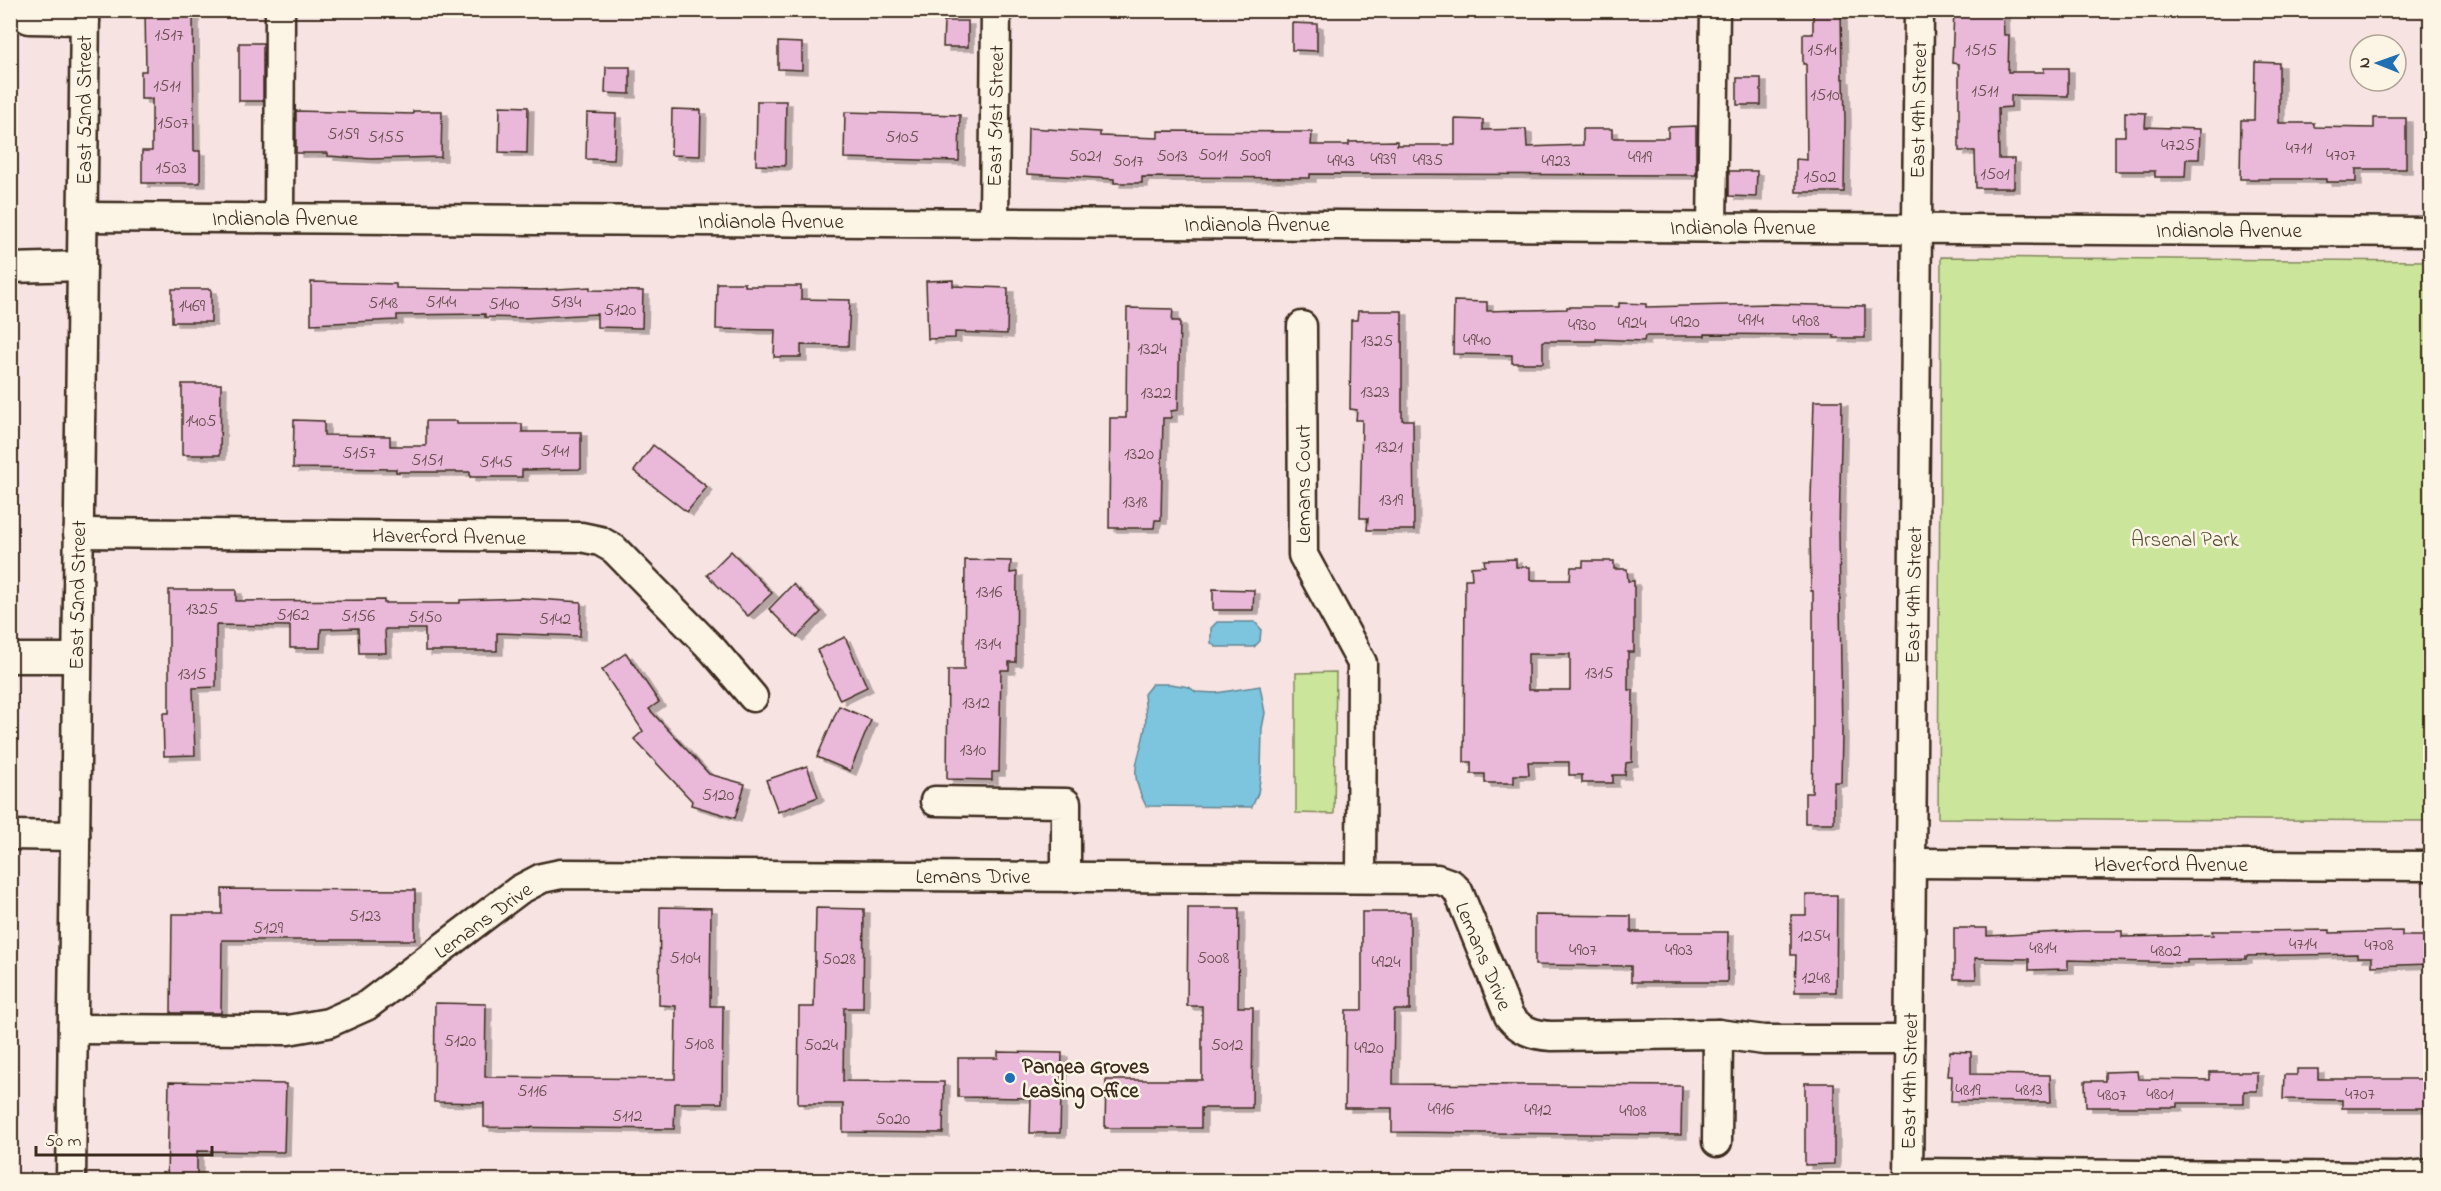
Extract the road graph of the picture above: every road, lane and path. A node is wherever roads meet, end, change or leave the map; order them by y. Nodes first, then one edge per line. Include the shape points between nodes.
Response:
1 (12, 10) edge
2 (280, 10) edge
3 (996, 10) edge
4 (1715, 10) edge
5 (1919, 10) edge
6 (85, 15) edge
7 (83, 217) junction
8 (279, 218) junction
9 (994, 222) junction
10 (1712, 227) junction
11 (1917, 229) junction
12 (2430, 232) edge
13 (82, 266) junction
14 (10, 267) edge
15 (1302, 326) dead end
16 (78, 533) junction
17 (10, 658) edge
18 (76, 658) junction
19 (753, 698) dead end
20 (935, 801) dead end
21 (10, 835) edge
22 (75, 836) junction
23 (1911, 863) junction
24 (2430, 866) edge
25 (1066, 877) junction
26 (1361, 878) junction
27 (74, 1029) junction
28 (1718, 1034) junction
29 (1909, 1040) junction
30 (1717, 1142) dead end
31 (2430, 1174) edge
32 (1908, 1177) edge
33 (71, 1180) edge

1 - 6 street via 29,19
2 - 8 street
3 - 9 street, East 51st Street
4 - 10 street
5 - 11 street, East 49th Street
6 - 7 street, East 52nd Street
7 - 8 street, Indianola Avenue
7 - 13 street, East 52nd Street
8 - 9 street, Indianola Avenue
9 - 10 street, Indianola Avenue
10 - 11 street, Indianola Avenue
11 - 12 street, Indianola Avenue
11 - 23 street, East 49th Street
13 - 14 street
13 - 16 street, East 52nd Street
15 - 26 street, Lemans Court via 1303,555 1362,663
16 - 18 street, East 52nd Street
16 - 19 street, Haverford Avenue via 581,537 600,541 614,549 713,650
17 - 18 street
18 - 22 street, East 52nd Street
20 - 25 street via 1066,803
21 - 22 street
22 - 27 street, East 52nd Street
23 - 24 street, Haverford Avenue
23 - 29 street, East 49th Street
25 - 26 street, Lemans Drive
25 - 27 street, Lemans Drive via 561,874 542,878 519,890 375,1000 339,1019 288,1030
26 - 28 street, Lemans Drive via 1437,879 1451,884 1461,898 1509,1016 1524,1030 1540,1036
27 - 33 street, East 52nd Street
28 - 29 street via 1764,1040
28 - 30 street
29 - 32 street, East 49th Street
31 - 32 street

